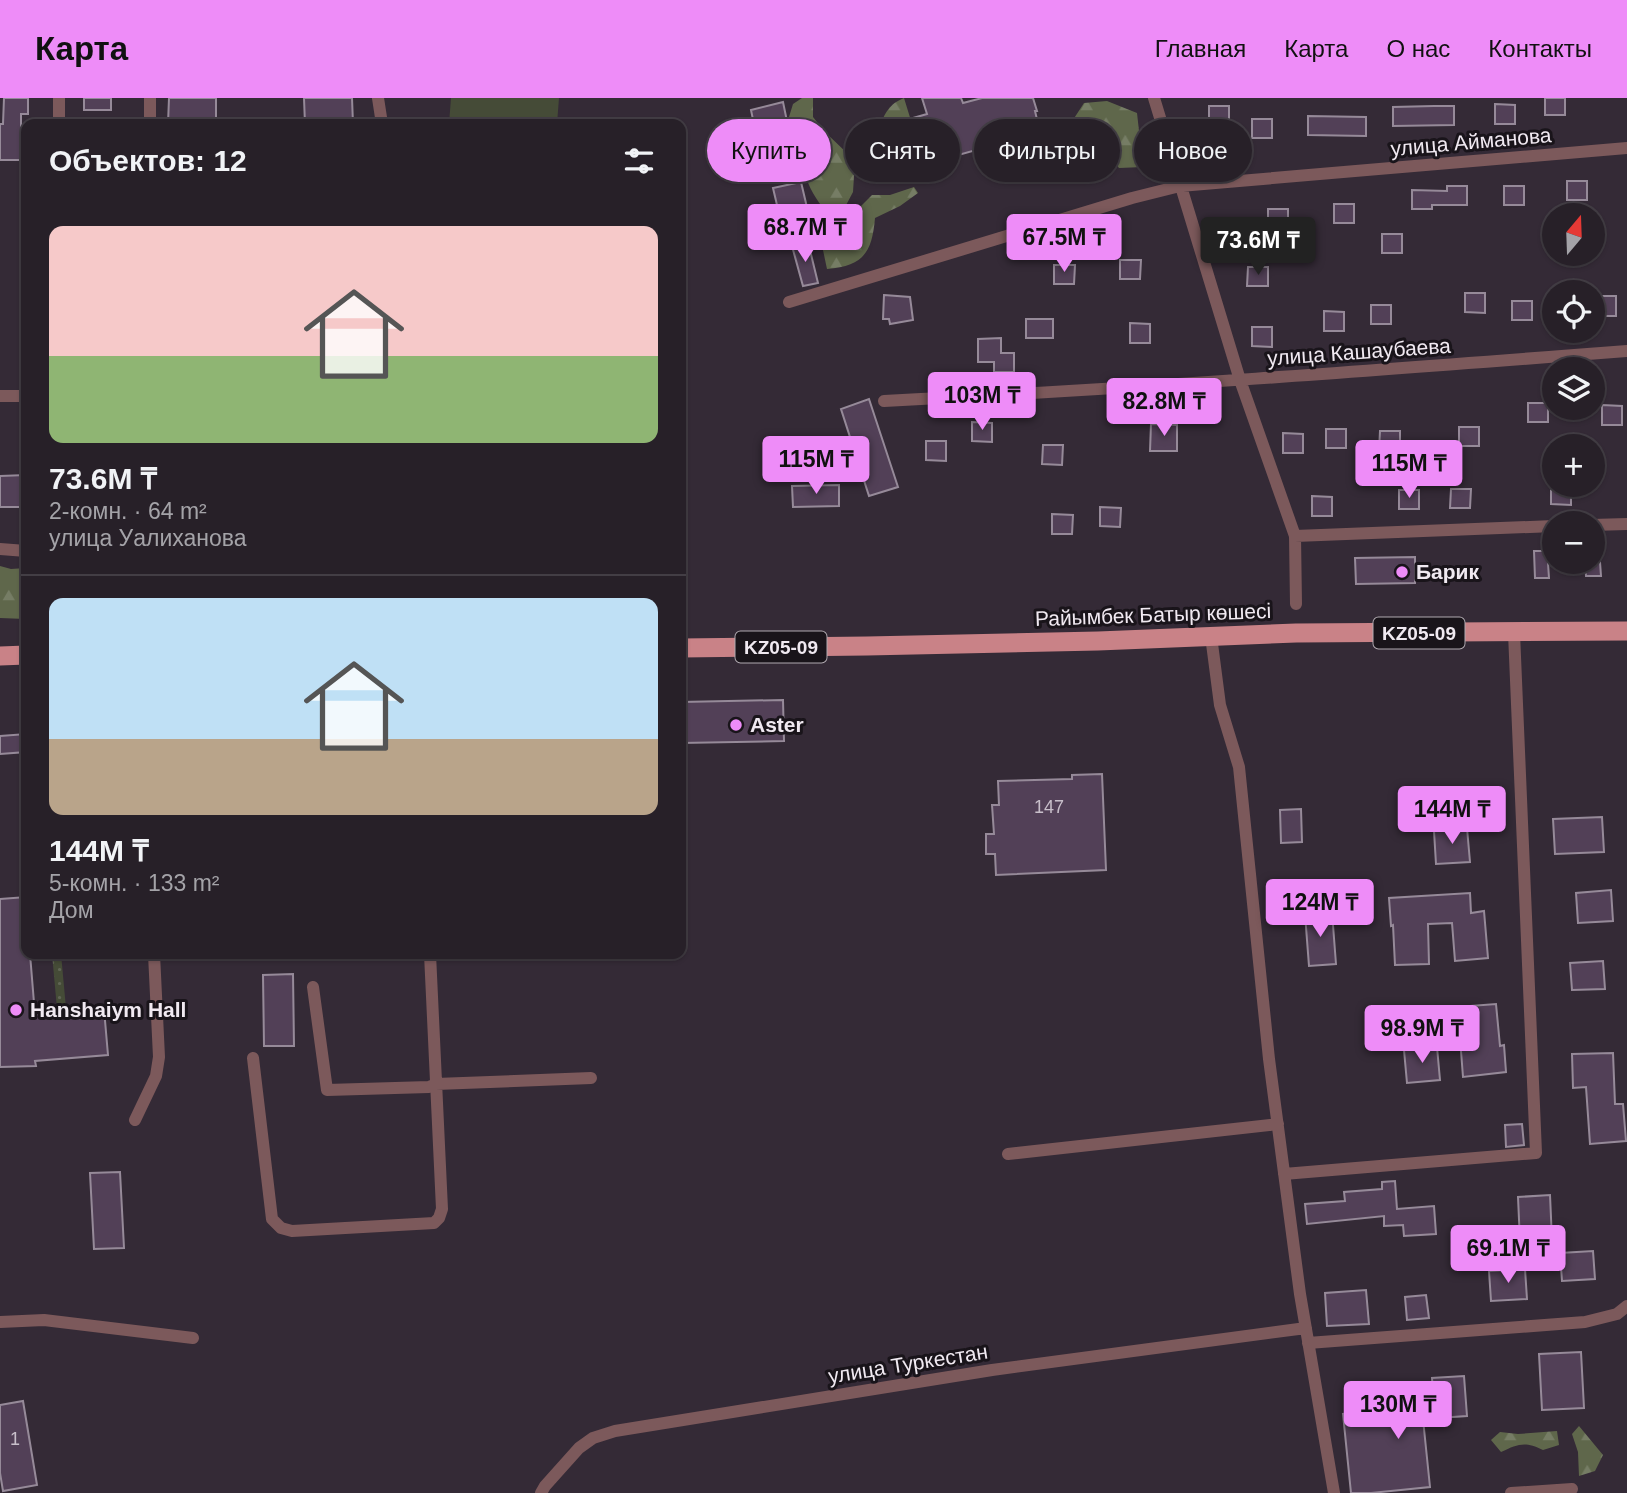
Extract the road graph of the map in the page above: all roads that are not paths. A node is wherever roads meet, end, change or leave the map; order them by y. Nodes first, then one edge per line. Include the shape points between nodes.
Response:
1 (59, 98) edge
2 (150, 98) edge
3 (378, 98) edge
4 (1154, 98) edge
5 (59, 119) edge
6 (150, 119) edge
7 (381, 119) edge
8 (1627, 148) edge
9 (1180, 186) junction
10 (789, 302) dead end
11 (1627, 351) edge
12 (1240, 380) junction
13 (0, 396) edge
14 (21, 396) edge
15 (884, 401) dead end
16 (1627, 524) edge
17 (1605, 525) edge
18 (1542, 526) edge
19 (1295, 536) junction
20 (0, 548) edge
21 (21, 550) edge
22 (1296, 604) dead end
23 (1627, 631) edge
24 (1514, 633) junction
25 (1211, 636) junction
26 (686, 648) edge
27 (21, 655) edge
28 (0, 656) edge
29 (154, 959) edge
30 (430, 959) edge
31 (313, 987) dead end
32 (253, 1058) dead end
33 (591, 1078) dead end
34 (436, 1084) junction
35 (135, 1120) dead end
36 (1278, 1124) junction
37 (1008, 1154) dead end
38 (1284, 1174) junction
39 (1627, 1306) edge
40 (0, 1322) edge
41 (1306, 1328) junction
42 (193, 1338) dead end
43 (1308, 1343) junction
44 (1572, 1489) dead end
45 (541, 1493) edge
46 (1334, 1493) edge
47 (1511, 1493) edge

1 - 5 street
2 - 6 street
3 - 7 street
4 - 9 street
8 - 9 street, улица Айманова
9 - 10 street, улица Айманова
9 - 12 street
11 - 12 street, улица Кашаубаева
12 - 15 street, улица Кашаубаева
12 - 19 street
13 - 14 street
16 - 17 street
18 - 19 street
19 - 22 street
20 - 21 street
23 - 24 main road, Райымбек Батыр көшесі / KZ05-09
24 - 25 main road, Райымбек Батыр көшесі / KZ05-09
24 - 38 street via 1535,1153
25 - 26 main road, Райымбек Батыр көшесі / KZ05-09
25 - 36 street via 1220,705 1239,767
27 - 28 main road
29 - 35 street via 159,1057 156,1076
30 - 34 street
31 - 34 street via 327,1090
32 - 34 street via 272,1219 292,1231 434,1223 439,1218
33 - 34 street
36 - 37 street
36 - 38 street
38 - 41 street
39 - 43 street via 1617,1314 1585,1322
40 - 42 street via 44,1320
41 - 43 street
41 - 45 street, улица Туркестан via 992,1370 615,1431 579,1448
43 - 46 street
44 - 47 street

